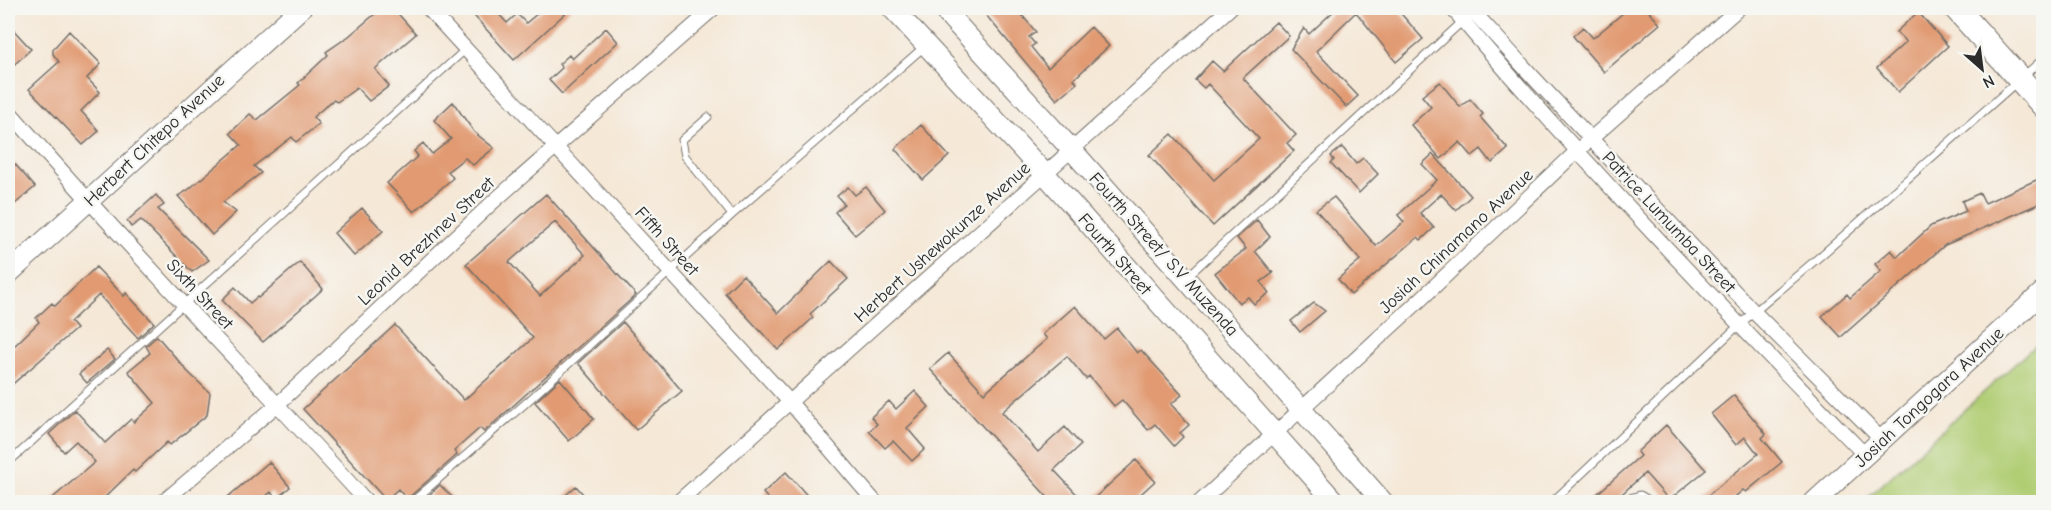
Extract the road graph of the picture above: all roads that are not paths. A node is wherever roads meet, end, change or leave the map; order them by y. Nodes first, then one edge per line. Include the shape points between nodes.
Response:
1 (301, 8) edge
2 (428, 8) edge
3 (714, 8) edge
4 (892, 8) edge
5 (1230, 8) edge
6 (1452, 8) edge
7 (1739, 8) edge
8 (1956, 8) edge
9 (954, 12) edge
10 (1471, 12) edge
11 (926, 44) junction
12 (466, 49) junction
13 (2043, 58) edge
14 (2020, 80) junction
15 (2043, 106) edge
16 (8, 110) edge
17 (708, 117) dead end
18 (1591, 139) junction
19 (557, 147) junction
20 (1072, 150) junction
21 (1577, 151) junction
22 (1045, 174) junction
23 (87, 201) junction
24 (732, 215) junction
25 (671, 271) junction
26 (8, 274) edge
27 (1185, 278) junction
28 (2043, 291) edge
29 (185, 304) junction
30 (1754, 312) junction
31 (1739, 325) junction
32 (789, 401) junction
33 (278, 405) junction
34 (1302, 409) junction
35 (1274, 434) junction
36 (1882, 440) junction
37 (1865, 455) junction
38 (8, 463) edge
39 (163, 502) edge
40 (367, 502) edge
41 (412, 502) edge
42 (678, 502) edge
43 (875, 502) edge
44 (1200, 502) edge
45 (1335, 502) edge
46 (1383, 502) edge
47 (1552, 502) edge
48 (1625, 502) edge
49 (1652, 502) edge
50 (1814, 502) edge

1 - 23 main road, Herbert Chitepo Avenue
2 - 12 street, Fifth Street
3 - 19 street, Leonid Brezhnev Street
4 - 11 main road, Fourth Street
5 - 20 street, Herbert Ushewokunze Avenue
6 - 10 street, Patrice Lumumba Street
7 - 18 street, Josiah Chinamano Avenue
8 - 14 highway
9 - 20 main road, Fourth Street/ S.V Muzenda
10 - 18 street, Patrice Lumumba Street
10 - 21 street, Patrice Lumumba Street
10 - 27 lane
11 - 22 main road, Fourth Street
11 - 24 lane
12 - 19 street, Fifth Street
12 - 29 lane
13 - 14 lane
14 - 15 highway
14 - 30 lane
16 - 23 street, Sixth Street
17 - 24 lane via 682,140 685,156
18 - 21 street, Josiah Chinamano Avenue
18 - 30 street, Patrice Lumumba Street
19 - 25 street, Fifth Street
19 - 33 street, Leonid Brezhnev Street via 493,202
20 - 22 street, Herbert Ushewokunze Avenue
20 - 27 main road, Fourth Street/ S.V Muzenda
21 - 31 street, Patrice Lumumba Street
21 - 34 street, Josiah Chinamano Avenue
22 - 32 street, Herbert Ushewokunze Avenue
22 - 35 main road, Fourth Street
23 - 26 main road, Herbert Chitepo Avenue
23 - 29 street, Sixth Street
24 - 25 lane
25 - 32 street, Fifth Street
25 - 41 lane
27 - 34 main road, Fourth Street/ S.V Muzenda
28 - 36 main road, Josiah Tongogara Avenue
29 - 33 street, Sixth Street
29 - 38 lane
30 - 31 lane
30 - 36 street, Patrice Lumumba Street
31 - 37 street, Patrice Lumumba Street
31 - 47 lane
32 - 42 street, Herbert Ushewokunze Avenue
32 - 43 street, Fifth Street
33 - 39 street, Leonid Brezhnev Street
33 - 40 street, Sixth Street
34 - 35 street, Josiah Chinamano Avenue
34 - 46 main road, Fourth Street/ S.V Muzenda
35 - 44 street, Josiah Chinamano Avenue
35 - 45 main road, Fourth Street
36 - 37 main road, Josiah Tongogara Avenue
37 - 50 main road, Josiah Tongogara Avenue
48 - 49 lane via 1640,495

